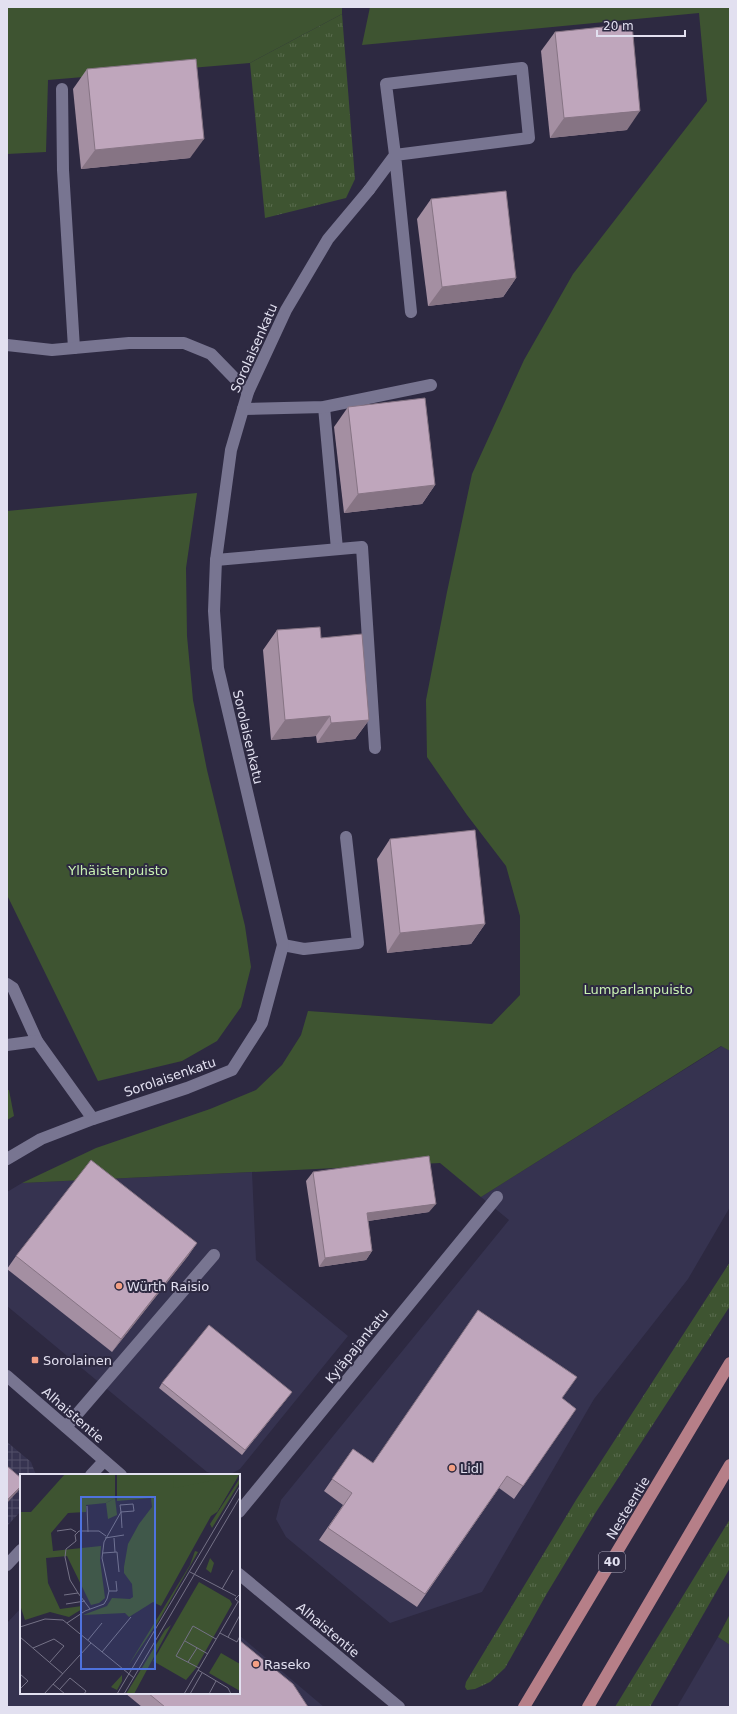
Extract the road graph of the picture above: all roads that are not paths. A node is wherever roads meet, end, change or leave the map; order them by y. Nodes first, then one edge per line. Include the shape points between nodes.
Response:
1 (62, 89) dead end
2 (394, 156) junction
3 (411, 312) dead end
4 (7, 345) edge
5 (74, 348) junction
6 (431, 385) dead end
7 (248, 392) junction
8 (324, 407) junction
9 (243, 409) junction
10 (337, 549) junction
11 (216, 560) junction
12 (374, 748) dead end
13 (346, 837) dead end
14 (283, 945) junction
15 (7, 984) edge
16 (37, 1041) junction
17 (7, 1045) edge
18 (93, 1119) junction
19 (7, 1159) edge
20 (497, 1197) dead end
21 (214, 1255) dead end
22 (730, 1363) edge
23 (7, 1376) edge
24 (66, 1427) junction
25 (104, 1461) junction
26 (730, 1465) edge
27 (91, 1474) edge
28 (120, 1474) edge
29 (240, 1511) edge
30 (20, 1551) edge
31 (7, 1564) edge
32 (240, 1575) edge
33 (399, 1707) edge
34 (524, 1707) edge
35 (588, 1707) edge

1 - 5 street via 63,170
2 - 2 street via 386,84 522,68 529,138
2 - 3 street
2 - 7 street, Sorolaisenkatu via 328,239 286,310
4 - 5 street via 52,350
5 - 7 street via 129,343 184,343 211,354
6 - 8 street
7 - 9 street, Sorolaisenkatu
8 - 9 street
8 - 10 street
9 - 11 street, Sorolaisenkatu via 231,450
10 - 11 street
10 - 12 street via 362,547
11 - 14 street, Sorolaisenkatu via 214,611 218,668
13 - 14 street via 358,943 304,949
14 - 18 street, Sorolaisenkatu via 262,1023 232,1070 187,1088
15 - 16 street via 13,988
16 - 17 street
16 - 18 street
18 - 19 street, Sorolaisenkatu via 41,1139
20 - 29 street, Kyläpajankatu
21 - 24 street
22 - 34 main road, Nesteentie / 40
23 - 24 street, Alhaistentie
24 - 25 street, Alhaistentie
25 - 27 street
25 - 28 street, Alhaistentie
26 - 35 main road
30 - 31 street
32 - 33 street, Alhaistentie

